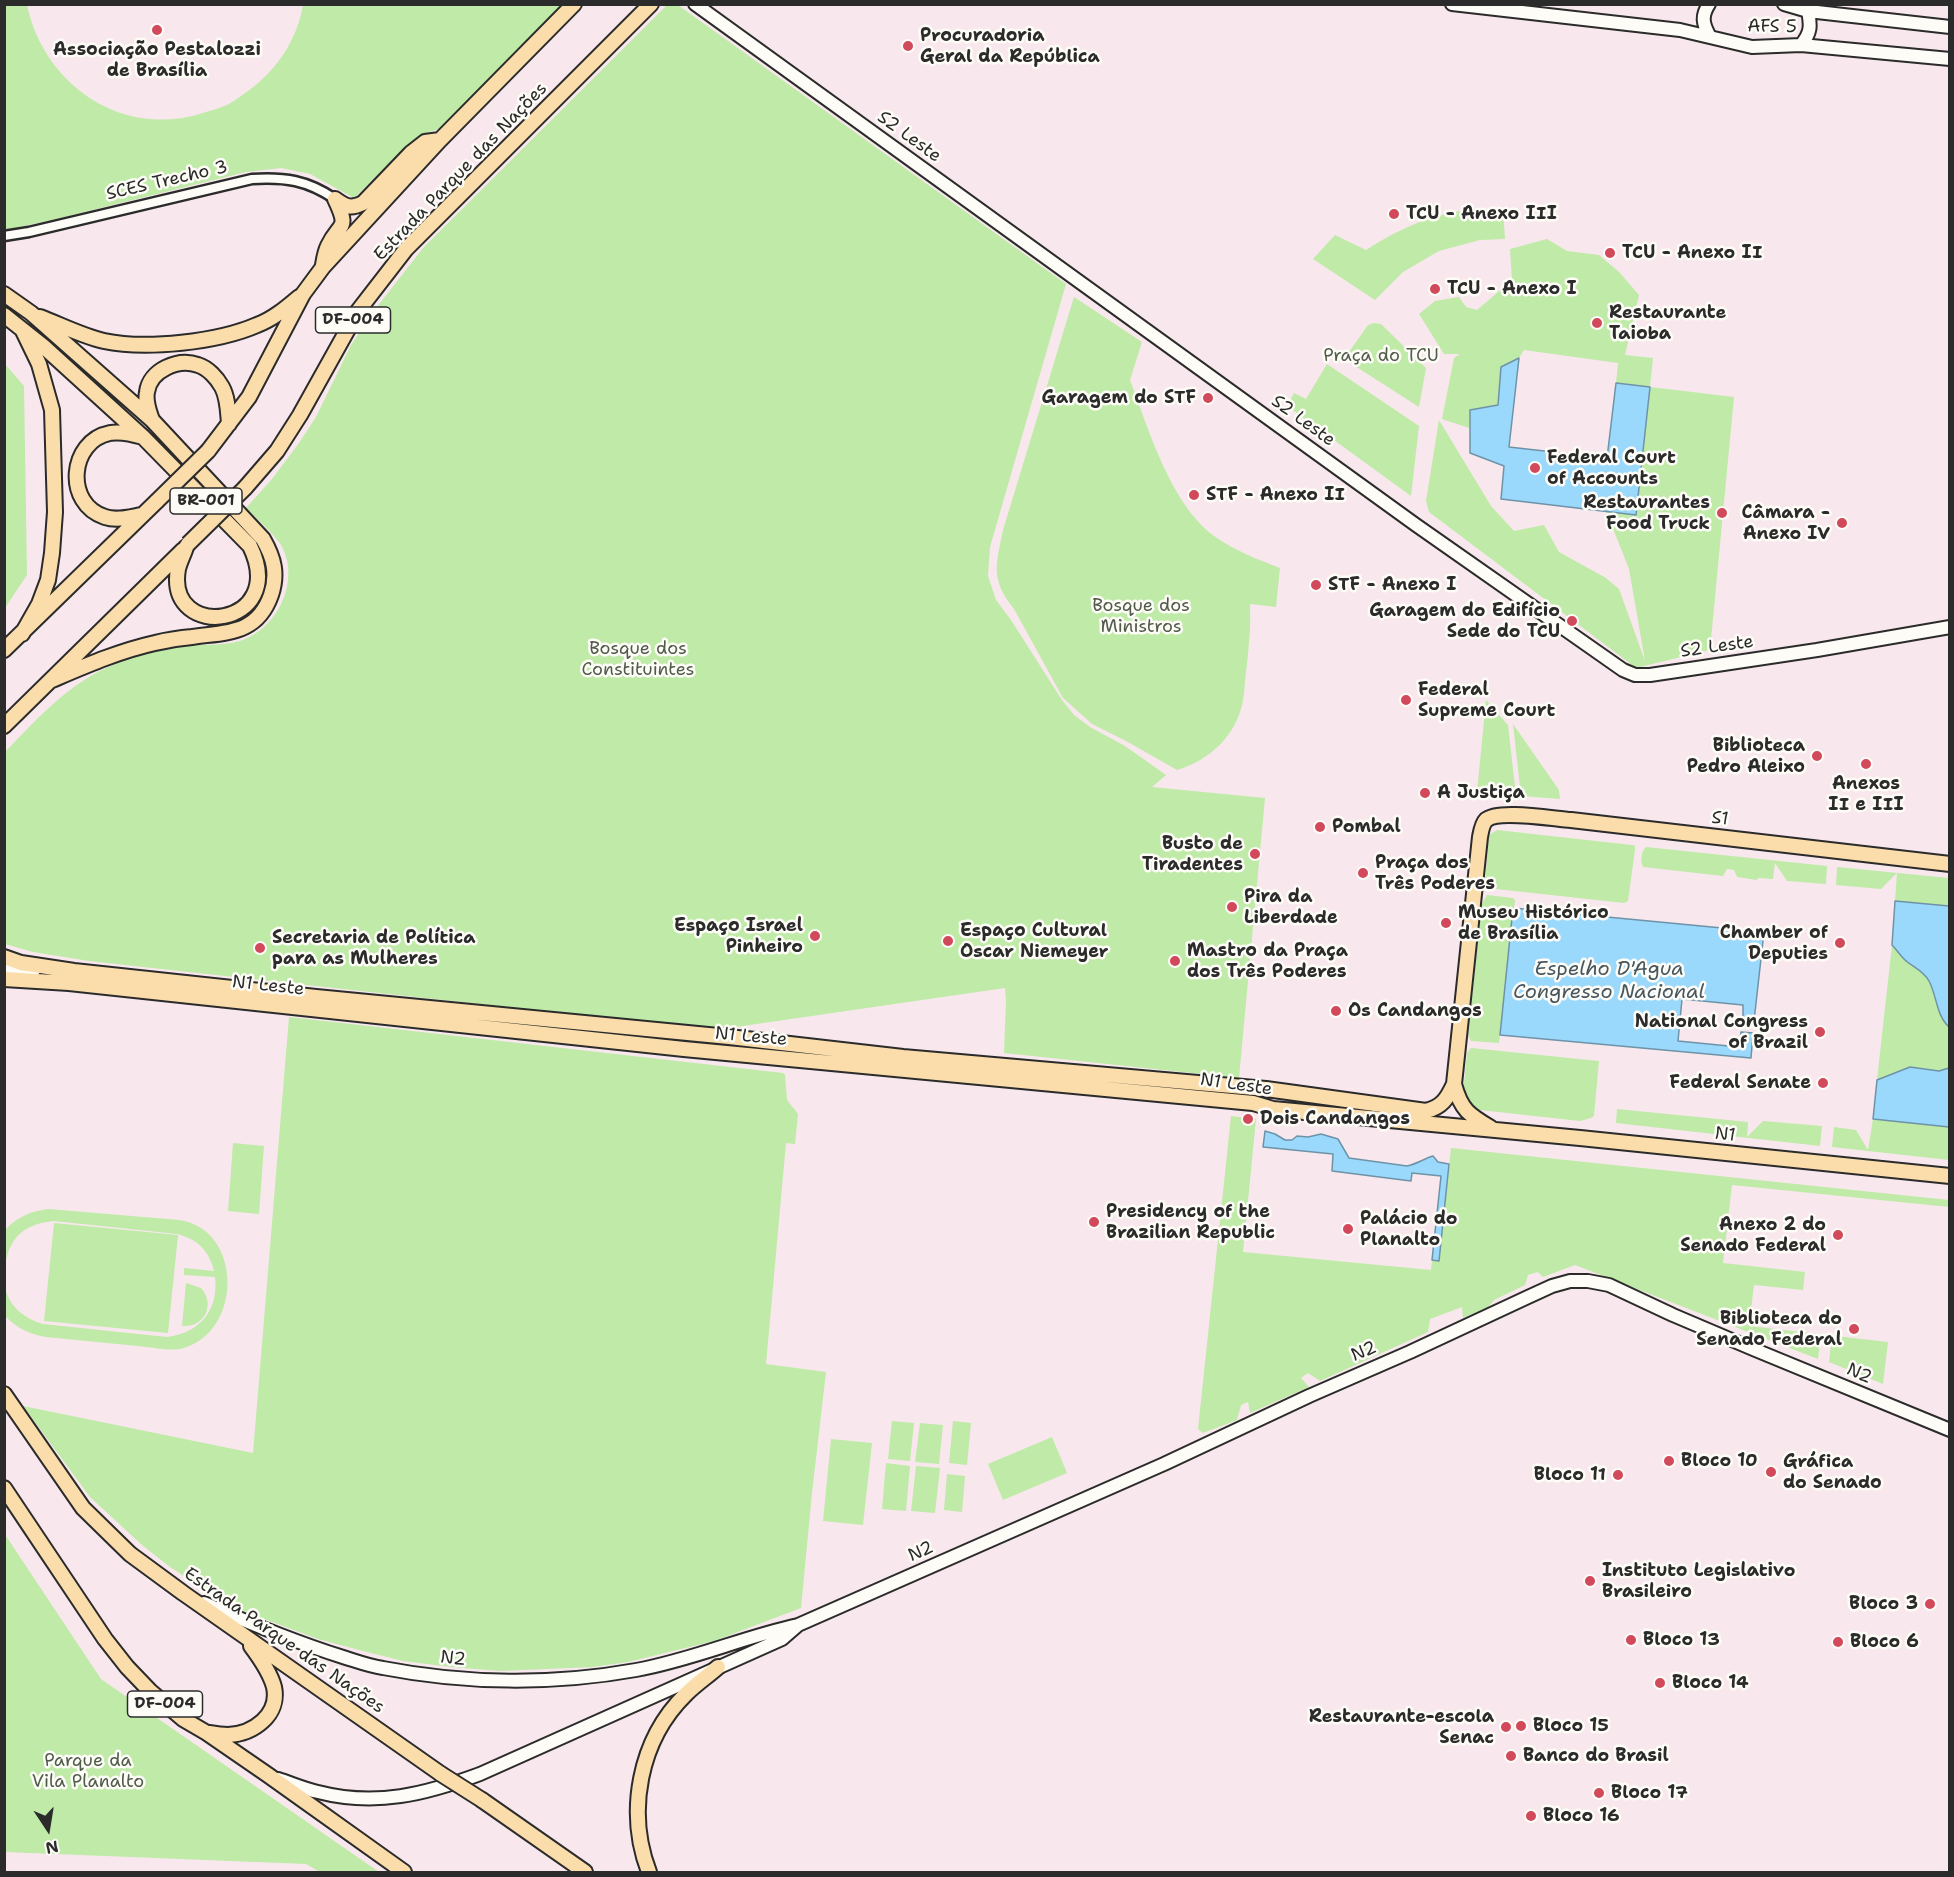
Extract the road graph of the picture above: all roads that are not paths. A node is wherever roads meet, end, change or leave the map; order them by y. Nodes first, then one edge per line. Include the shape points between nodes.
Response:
1 (574, 4) edge
2 (651, 4) edge
3 (695, 4) edge
4 (1452, 4) edge
5 (1709, 4) edge
6 (1784, 4) edge
7 (1808, 11) junction
8 (1950, 27) edge
9 (1709, 35) junction
10 (1802, 45) junction
11 (1950, 59) edge
12 (440, 140) junction
13 (335, 199) junction
14 (4, 236) edge
15 (323, 267) junction
16 (4, 294) edge
17 (303, 294) junction
18 (31, 313) junction
19 (4, 315) edge
20 (21, 326) junction
21 (152, 420) junction
22 (229, 424) junction
23 (143, 437) junction
24 (142, 515) junction
25 (187, 545) junction
26 (1950, 627) edge
27 (22, 634) junction
28 (4, 650) edge
29 (51, 680) junction
30 (4, 726) edge
31 (1950, 864) edge
32 (4, 957) edge
33 (4, 971) edge
34 (72, 977) junction
35 (4, 979) edge
36 (1454, 1084) junction
37 (1496, 1130) junction
38 (1950, 1176) edge
39 (4, 1394) edge
40 (4, 1405) edge
41 (18, 1416) junction
42 (1950, 1430) edge
43 (4, 1488) edge
44 (183, 1593) junction
45 (798, 1625) junction
46 (244, 1636) junction
47 (718, 1667) junction
48 (207, 1733) junction
49 (268, 1775) junction
50 (404, 1872) edge
51 (585, 1872) edge
52 (649, 1872) edge

1 - 12 highway, Estrada Parque das Nações / DF-004
2 - 25 highway, Estrada Parque das Nações / DF-004, bridge via 406,249 358,310 277,451
3 - 26 main road, S2 Leste via 1406,518 1623,670 1650,675
4 - 9 main road, AFS 5
5 - 9 main road via 1703,15
6 - 7 main road, AFS 5
7 - 8 main road, AFS 5
7 - 10 main road via 1811,29
9 - 10 main road, AFS 5 via 1752,47
10 - 11 main road, AFS 5
12 - 13 highway via 425,142 411,153 363,203 346,207
12 - 15 highway, Estrada Parque das Nações / DF-004
13 - 14 street, SCES Trecho 3 via 303,183 252,179
13 - 15 highway via 343,219 327,246
15 - 17 highway, Estrada Parque das Nações / DF-004
16 - 18 highway, BR-001
17 - 18 highway, BR-001 via 279,314 231,335 161,344 104,341
17 - 22 highway, Estrada Parque das Nações / DF-004 via 249,397
18 - 21 highway, BR-001
19 - 20 highway, BR-001
20 - 23 highway, BR-001
20 - 27 highway via 39,364 52,410 55,512 48,580
21 - 22 highway via 147,391 153,377 164,368 188,363 201,365 222,387
21 - 29 highway, BR-001 via 263,539 275,570 268,603 258,618 243,628 146,645
22 - 24 highway, Estrada Parque das Nações / DF-004, bridge via 208,451
23 - 24 highway via 110,433 98,438 85,449 76,477 79,495 88,508 105,517
23 - 25 highway, BR-001 via 250,546 259,569 258,583 241,610 224,617 208,617 188,606 178,579 178,567
24 - 27 highway, Estrada Parque das Nações / DF-004
25 - 29 highway, Estrada Parque das Nações / DF-004
27 - 28 highway, Estrada Parque das Nações / DF-004
29 - 30 highway, Estrada Parque das Nações / DF-004
31 - 36 highway, S1 via 1571,820 1493,816 1482,826 1480,837
32 - 34 highway
33 - 34 main road, N1 Leste
34 - 35 highway
34 - 36 highway, N1 Leste via 1266,1089 1426,1112 1446,1101
34 - 37 highway, N1 Leste via 684,1049
36 - 37 highway via 1464,1110
37 - 38 highway, N1
39 - 41 highway, Estrada Parque das Nações
40 - 41 highway
41 - 44 highway, Estrada Parque das Nações via 83,1508 130,1554
42 - 45 main road, N2 via 1609,1285 1570,1281
43 - 48 highway, DF-004 via 127,1667 183,1719
44 - 45 main road, N2 via 268,1631 381,1668 510,1681 636,1670
44 - 46 highway, Estrada Parque das Nações
45 - 47 main road, N2 via 782,1639
46 - 48 highway via 272,1680 272,1711 262,1723 247,1731 228,1735
46 - 51 highway, Estrada Parque das Nações, bridge
47 - 49 main road, N2 via 480,1774 404,1797 358,1798 318,1792
47 - 52 highway via 686,1694 667,1717 643,1766 638,1827
48 - 49 highway, DF-004
49 - 50 highway, DF-004

